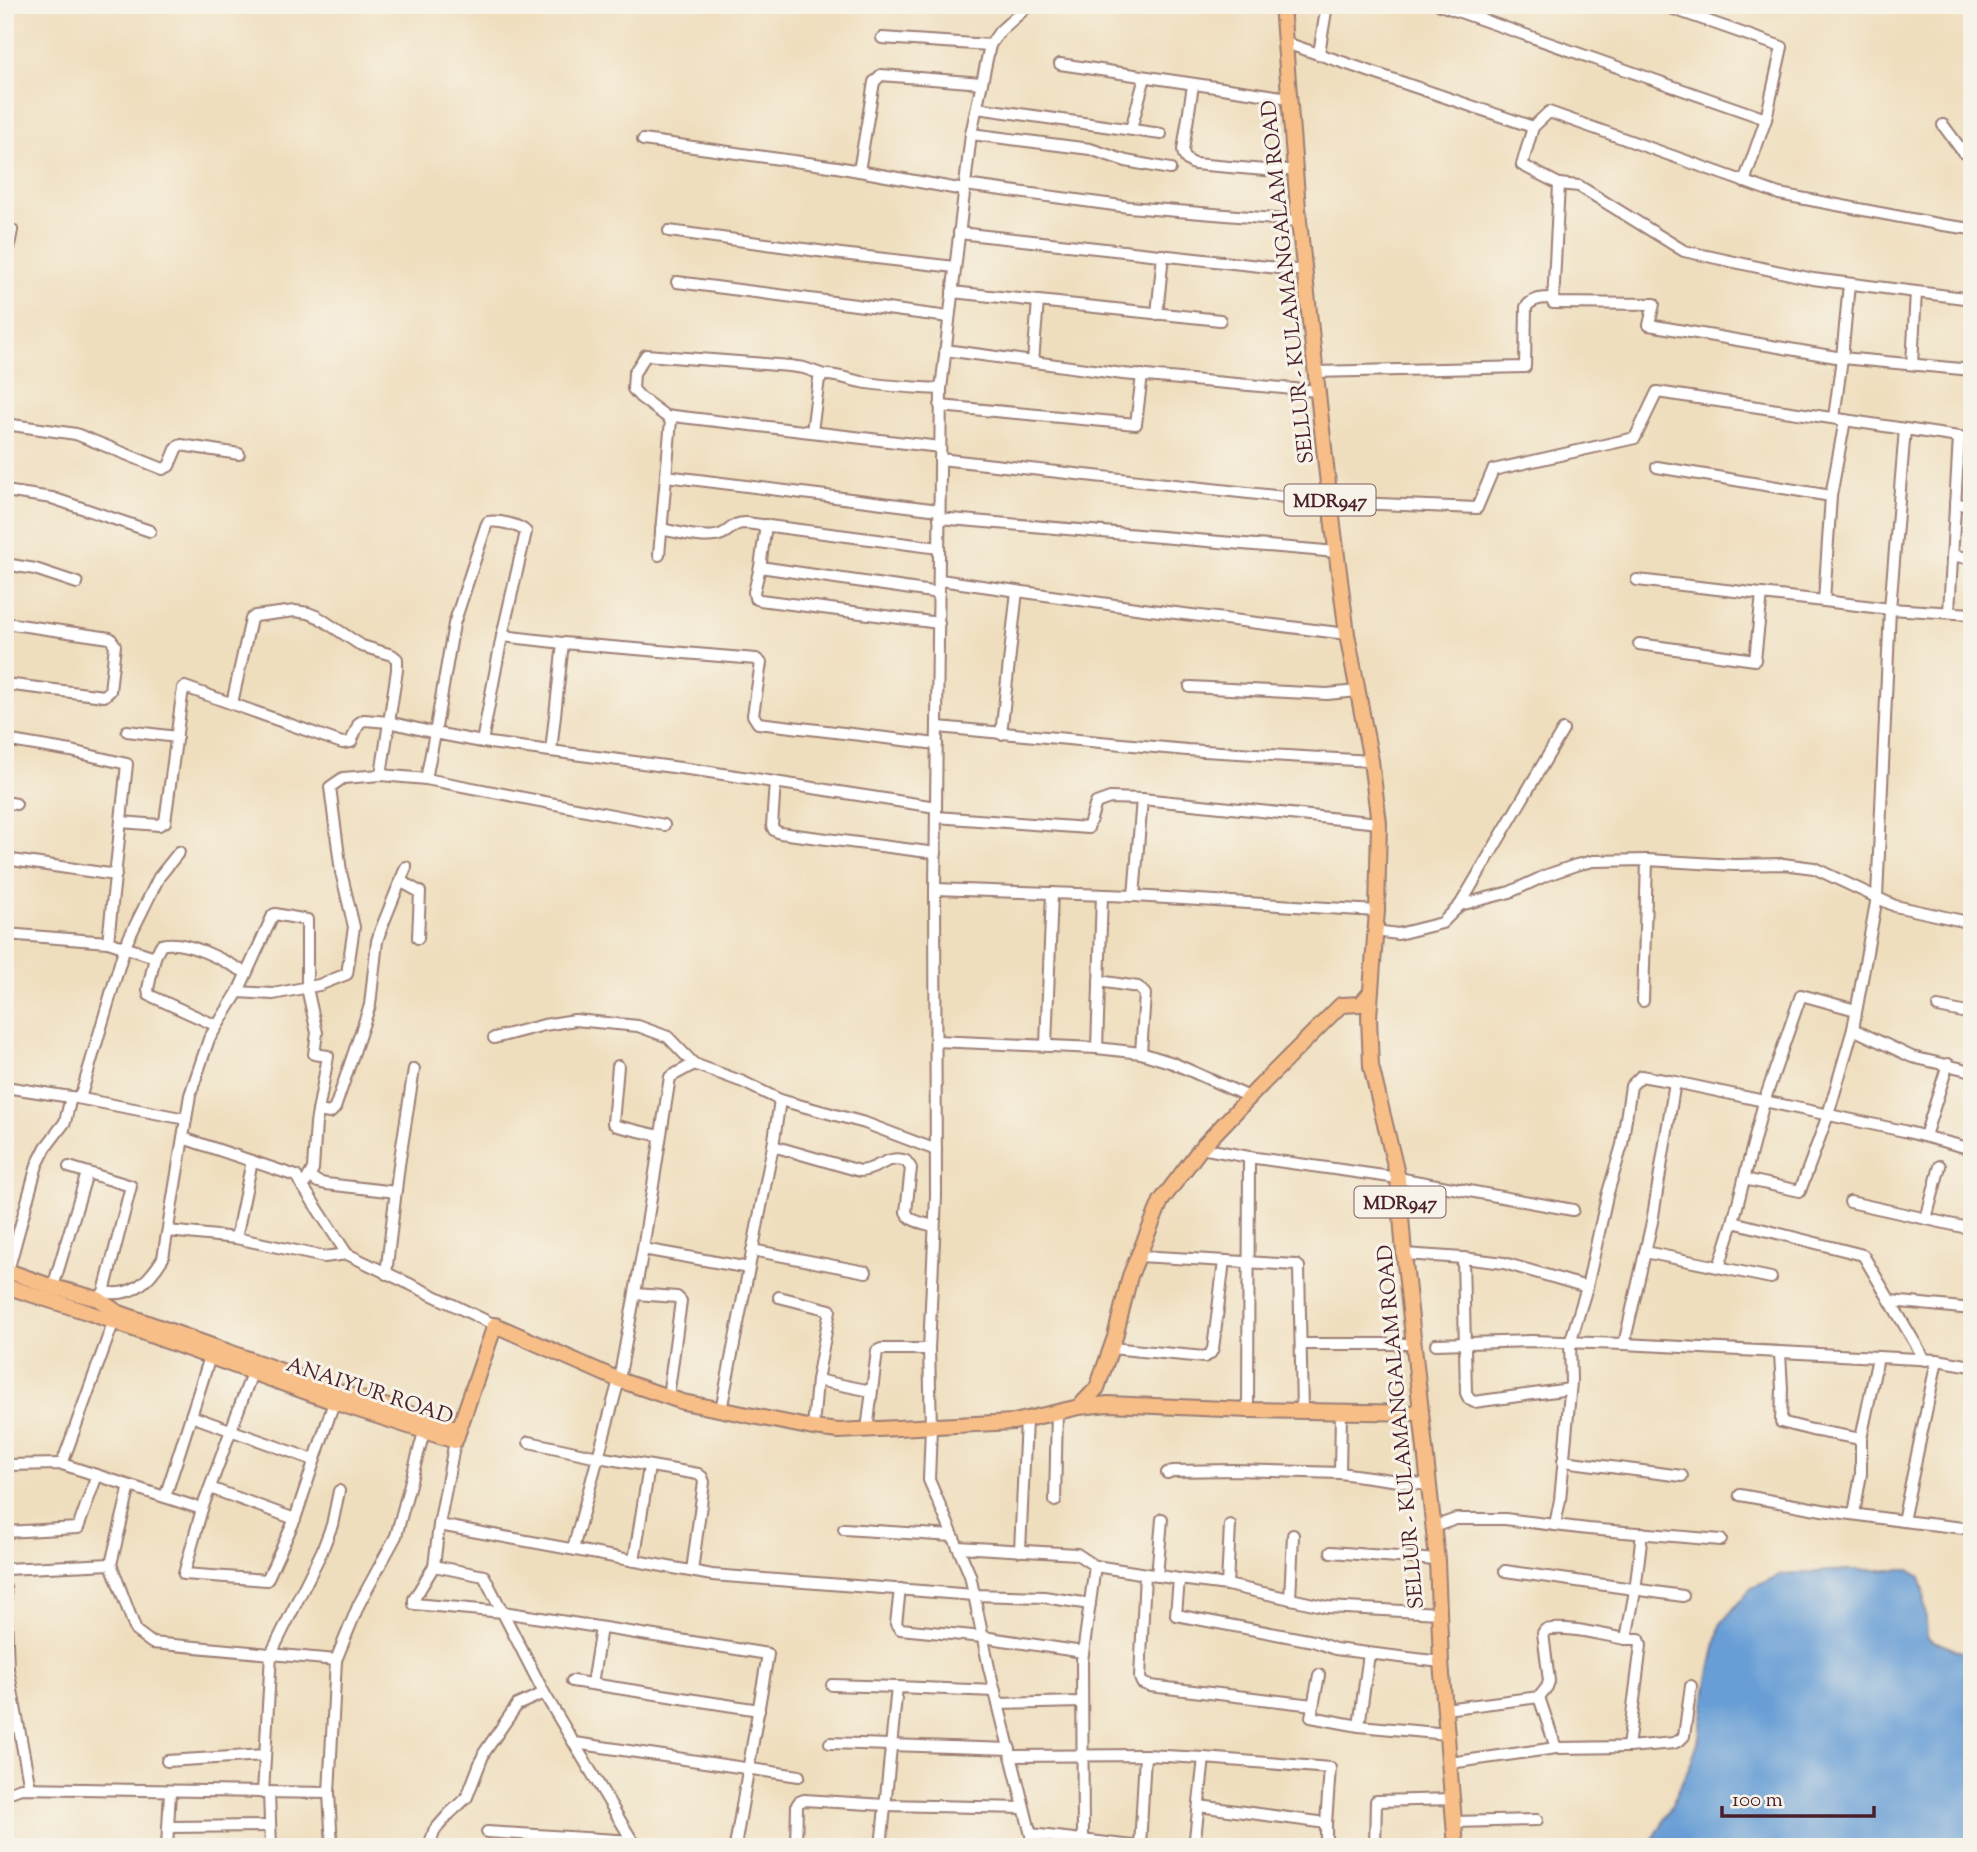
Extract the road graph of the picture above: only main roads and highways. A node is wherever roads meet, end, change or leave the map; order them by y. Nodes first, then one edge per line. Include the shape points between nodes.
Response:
1 (1282, 5) edge
2 (1370, 993) junction
3 (6, 1270) edge
4 (5, 1286) edge
5 (115, 1318) junction
6 (1079, 1407) junction
7 (1421, 1413) junction
8 (457, 1435) junction
9 (1456, 1847) edge

1 - 2 main road, SELLUR - KULAMANGALAM ROAD / MDR947 via 1317,391 1347,634 1379,823
2 - 6 main road via 1361,1004 1340,1005 1201,1148 1161,1201 1130,1276 1097,1388
2 - 7 main road, SELLUR - KULAMANGALAM ROAD / MDR947 via 1371,1066 1398,1178 1409,1254
3 - 5 main road, ANAIYUR ROAD via 53,1287 101,1296
4 - 5 main road, ANAIYUR ROAD
5 - 8 main road, ANAIYUR ROAD
5 - 8 main road, ANAIYUR ROAD via 334,1402 425,1432
6 - 7 main road via 1108,1404
6 - 8 main road via 1014,1422 839,1431 813,1428 667,1397 495,1325
7 - 9 main road, SELLUR - KULAMANGALAM ROAD / MDR947 via 1437,1560

